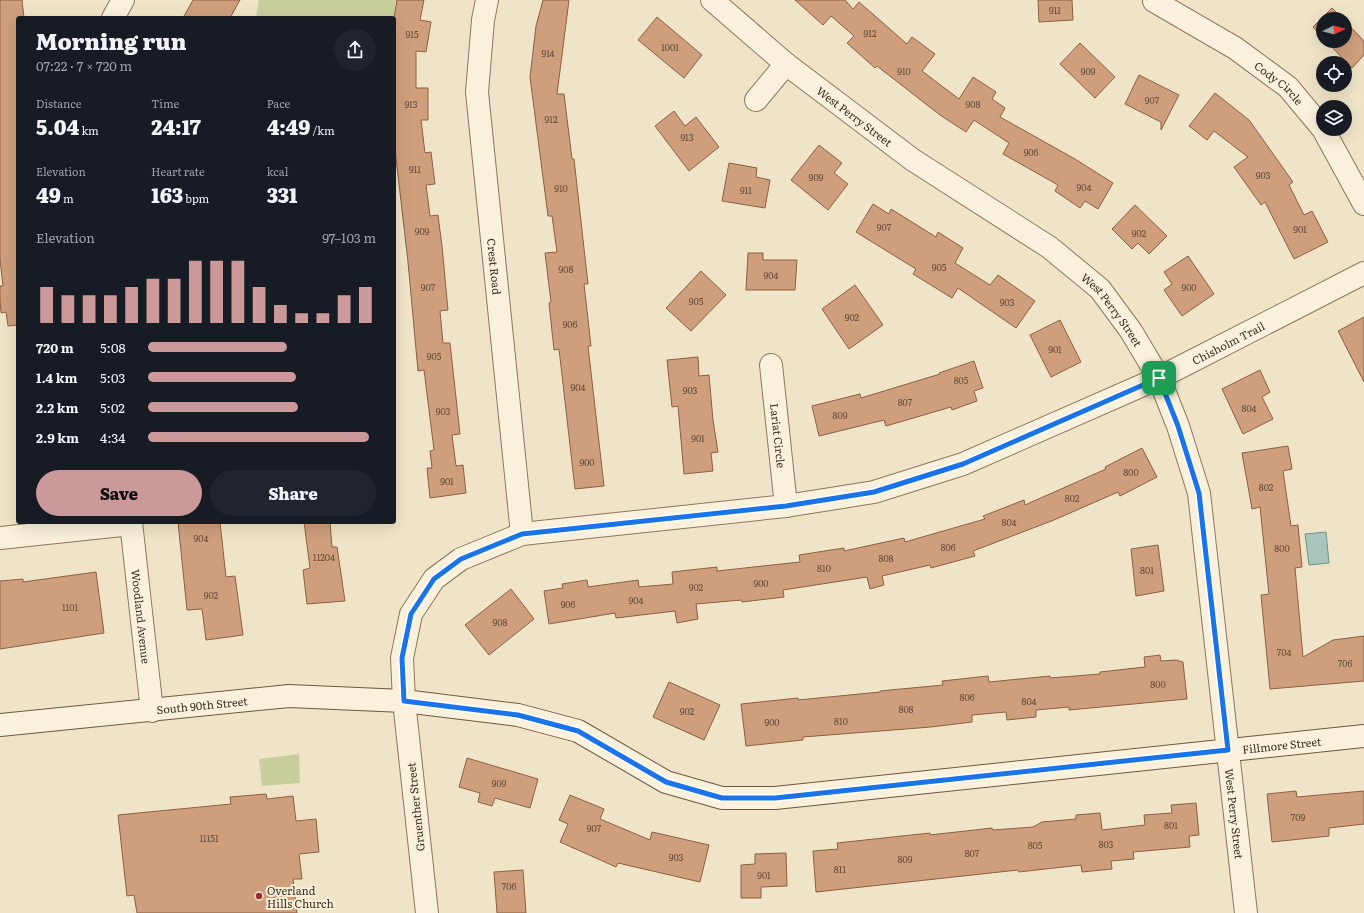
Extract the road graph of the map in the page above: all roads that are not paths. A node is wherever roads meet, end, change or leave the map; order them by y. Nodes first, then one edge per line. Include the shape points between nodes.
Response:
1 (123, 0) edge
2 (487, 0) edge
3 (712, 0) edge
4 (1154, 1) edge
5 (114, 16) edge
6 (786, 64) junction
7 (756, 100) dead end
8 (1364, 204) edge
9 (1364, 273) edge
10 (771, 365) dead end
11 (1159, 378) junction
12 (786, 506) junction
13 (122, 524) edge
14 (131, 524) edge
15 (522, 534) junction
16 (0, 538) edge
17 (404, 701) junction
18 (152, 711) junction
19 (0, 725) edge
20 (1364, 736) edge
21 (1228, 750) junction
22 (427, 913) edge
23 (1246, 913) edge

1 - 5 street
2 - 15 street, Crest Road via 482,20 477,92
3 - 6 street, West Perry Street
4 - 8 street, Cody Circle via 1235,48 1288,87 1323,129
6 - 7 street
6 - 11 street, West Perry Street via 913,160 1049,247 1100,289 1131,331
9 - 11 street, Chisholm Trail
10 - 12 street, Lariat Circle
11 - 12 street, Chisholm Trail via 963,464 874,492
11 - 21 street, West Perry Street via 1178,426 1199,493
12 - 15 street, Chisholm Trail
13 - 16 street
14 - 18 street, Woodland Avenue
15 - 17 street, Chisholm Trail via 461,559 434,579 411,614 402,658
17 - 18 street, South 90th Street via 289,696
17 - 21 street, Fillmore Street via 518,715 578,731 666,782 722,798 775,798
17 - 22 street, Gruenther Street
18 - 19 street, South 90th Street
20 - 21 street, Fillmore Street
21 - 23 street, West Perry Street

